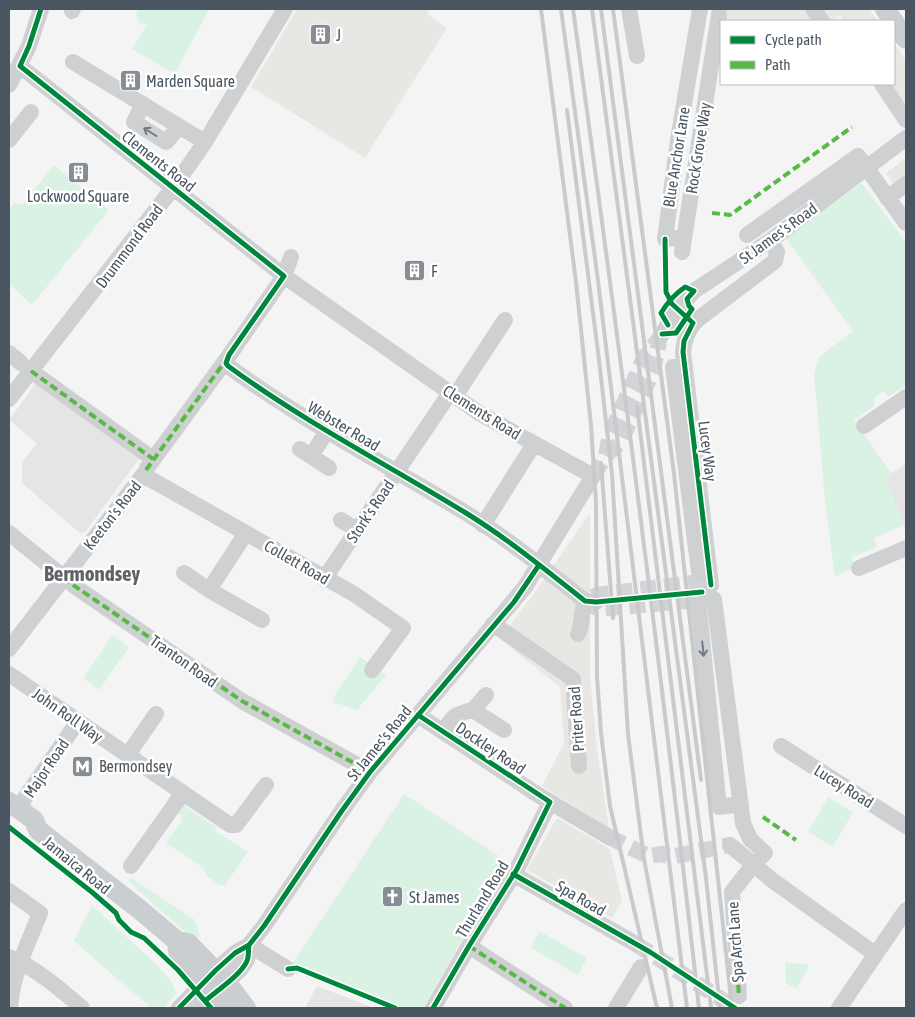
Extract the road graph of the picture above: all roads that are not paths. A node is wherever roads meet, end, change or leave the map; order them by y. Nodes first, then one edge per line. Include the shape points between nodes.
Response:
1 (41, 9) edge
2 (285, 9) edge
3 (629, 9) edge
4 (700, 9) edge
5 (813, 9) edge
6 (885, 9) edge
7 (719, 14) dead end
8 (821, 20) edge
9 (893, 20) edge
10 (895, 23) edge
11 (906, 39) edge
12 (637, 56) dead end
13 (74, 62) dead end
14 (20, 66) junction
15 (688, 78) junction
16 (708, 80) junction
17 (9, 85) edge
18 (883, 85) edge
19 (31, 112) dead end
20 (906, 120) edge
21 (906, 138) edge
22 (9, 140) edge
23 (204, 142) junction
24 (864, 157) junction
25 (906, 184) edge
26 (173, 188) junction
27 (887, 198) junction
28 (906, 223) edge
29 (747, 236) dead end
30 (771, 240) junction
31 (683, 245) joint
32 (291, 257) dead end
33 (284, 276) junction
34 (505, 320) dead end
35 (661, 336) tunnel mouth
36 (226, 360) junction
37 (20, 362) edge
38 (452, 395) junction
39 (906, 397) edge
40 (9, 399) edge
41 (864, 426) dead end
42 (327, 431) junction
43 (534, 444) junction
44 (147, 468) junction
45 (329, 468) dead end
46 (396, 473) junction
47 (593, 476) joint
48 (341, 520) dead end
49 (483, 525) junction
50 (357, 530) junction
51 (9, 533) edge
52 (246, 533) junction
53 (906, 548) edge
54 (539, 565) junction
55 (859, 568) dead end
56 (184, 573) dead end
57 (63, 578) junction
58 (324, 579) junction
59 (209, 590) junction
60 (262, 620) dead end
61 (493, 624) junction
62 (578, 634) dead end
63 (9, 649) edge
64 (372, 670) dead end
65 (9, 674) edge
66 (486, 695) dead end
67 (474, 710) junction
68 (156, 714) dead end
69 (418, 715) junction
70 (74, 727) dead end
71 (504, 730) dead end
72 (443, 732) junction
73 (781, 746) dead end
74 (127, 756) junction
75 (579, 766) dead end
76 (370, 772) junction
77 (266, 785) dead end
78 (182, 794) junction
79 (550, 802) junction
80 (12, 809) edge
81 (906, 826) edge
82 (609, 837) tunnel mouth
83 (730, 845) dead end
84 (753, 865) junction
85 (131, 866) dead end
86 (513, 874) junction
87 (9, 891) edge
88 (906, 910) edge
89 (636, 944) tunnel mouth
90 (249, 945) junction
91 (468, 946) junction
92 (875, 954) junction
93 (15, 959) edge
94 (641, 967) dead end
95 (288, 969) dead end
96 (215, 982) junction
97 (739, 996) dead end
98 (10, 1008) edge
99 (82, 1008) edge
100 (179, 1008) edge
101 (196, 1008) edge
102 (227, 1008) edge
103 (246, 1008) edge
104 (433, 1008) edge
105 (565, 1008) edge
106 (616, 1008) edge
107 (839, 1008) edge

1 - 14 street
2 - 23 street, Drummond Road
3 - 12 street
4 - 15 street, Blue Anchor Lane
5 - 8 street
6 - 9 main road
7 - 16 street, Rock Grove Way
10 - 11 main road
13 - 23 street
14 - 17 street
14 - 26 street, Clements Road
15 - 16 street
15 - 31 street, Blue Anchor Lane via 665,239
16 - 31 street, Rock Grove Way
18 - 20 street
19 - 22 street
21 - 24 street, St James's Road
23 - 26 street, Drummond Road
24 - 27 street
24 - 29 street
24 - 30 street, St James's Road
25 - 27 street
26 - 33 street, Clements Road
26 - 37 street, Drummond Road
27 - 28 street
30 - 35 street, St James's Road via 694,291
30 - 84 street, Lucey Way via 777,252 775,261 693,323 684,341 706,592 743,823 750,839 765,853
32 - 33 street
33 - 36 street
33 - 38 street, Clements Road
34 - 38 street, Stork's Road
36 - 42 street, Webster Road via 228,366 264,392
36 - 44 street, Keeton's Road
37 - 40 street, Drummond Road
37 - 44 street, Collett Road
38 - 43 street, Clements Road
38 - 46 street, Stork's Road
39 - 41 street
42 - 45 street via 305,452
42 - 46 street, Webster Road
43 - 47 street, Clements Road
43 - 49 street
44 - 52 street, Collett Road
44 - 57 street, Keeton's Road
46 - 49 street, Webster Road
46 - 50 street, Stork's Road
47 - 54 street, St James's Road
48 - 50 street
49 - 54 street, Webster Road
50 - 58 street, Stork's Road
51 - 57 street, Tranton Road
52 - 58 street, Collett Road
52 - 59 street
53 - 55 street
54 - 61 street, St James's Road via 526,587
54 - 62 street, Webster Road via 590,601 582,610
56 - 59 street
57 - 63 street, Keeton's Road
57 - 76 street, Tranton Road via 242,701
58 - 64 street, Collett Road via 354,594 402,628
59 - 60 street
61 - 69 street, St James's Road
61 - 75 street, Priter Road via 573,679
65 - 74 street, John Roll Way
66 - 67 street
67 - 71 street
67 - 72 street via 459,713
68 - 74 street
69 - 72 street, Dockley Road
69 - 76 street, St James's Road
70 - 80 street, Major Road
72 - 79 street, Dockley Road
73 - 81 street, Lucey Road
74 - 78 street, John Roll Way
76 - 90 street, St James's Road
77 - 78 street, John Roll Way via 234,826
78 - 85 street
79 - 82 street, Dockley Road
79 - 86 street, Thurland Road
80 - 96 main road, Jamaica Road via 34,820 38,830 177,941 188,943
83 - 84 street
84 - 92 street
84 - 97 street, Spa Arch Lane via 732,892
86 - 89 street, Spa Road
86 - 91 street, Thurland Road
87 - 93 street via 40,913
88 - 92 street
90 - 95 street
90 - 96 street, St James's Road via 235,953
91 - 104 street, Thurland Road
91 - 105 street
92 - 107 street
93 - 98 street
93 - 99 street
94 - 106 street
96 - 100 street
96 - 101 street
96 - 102 main road, Jamaica Road
96 - 103 main road, Jamaica Road

